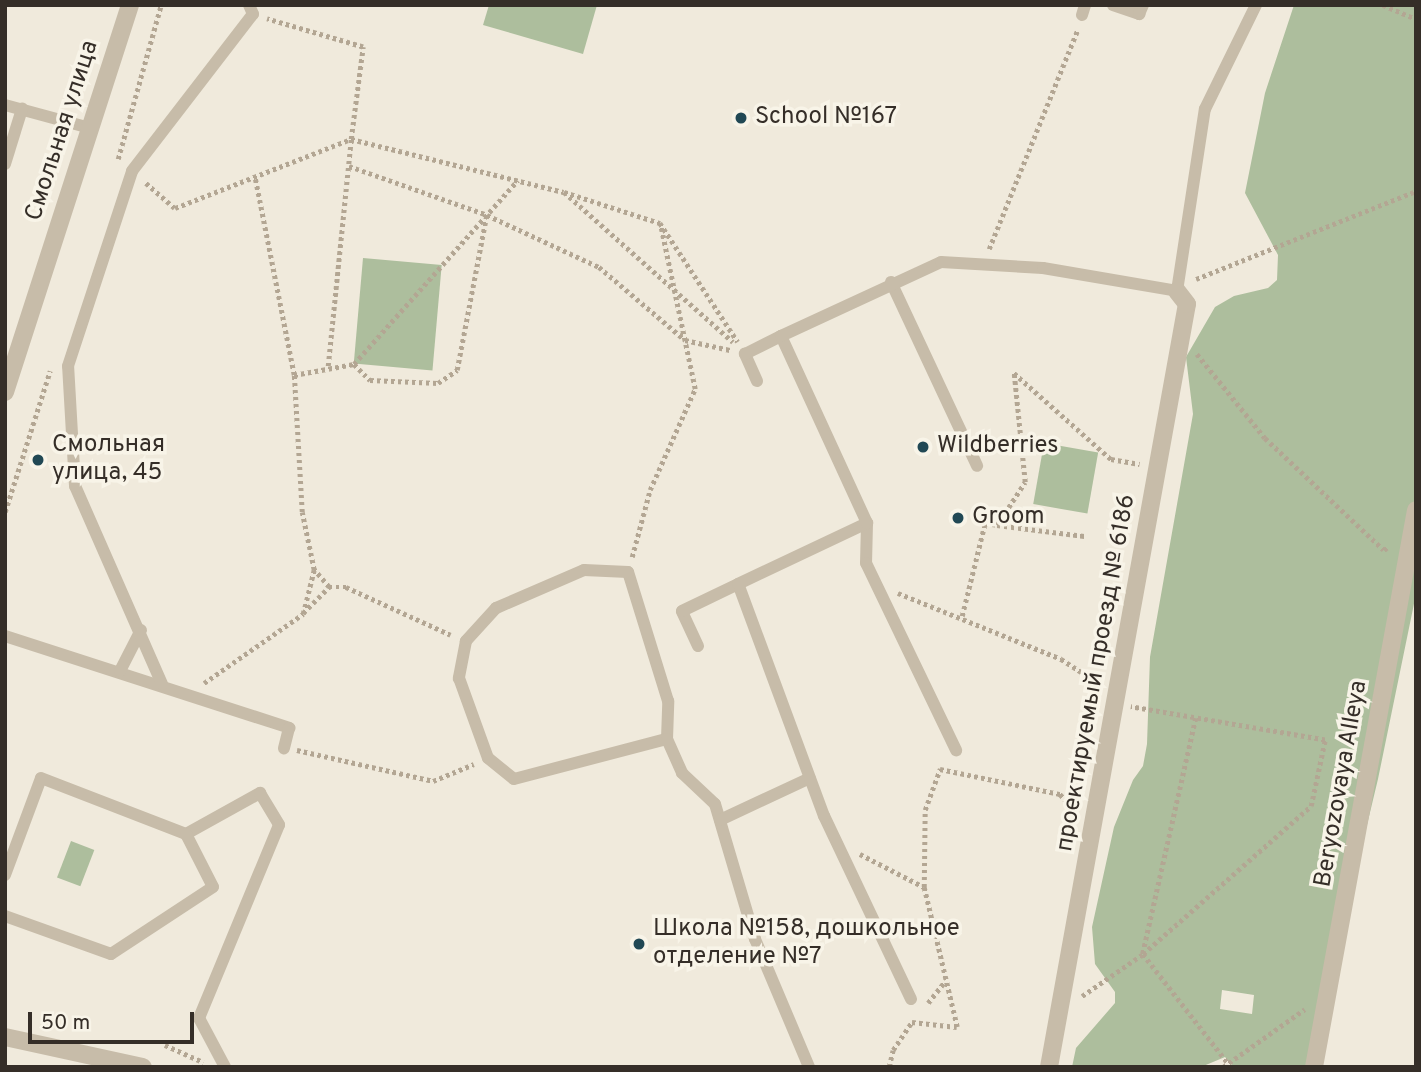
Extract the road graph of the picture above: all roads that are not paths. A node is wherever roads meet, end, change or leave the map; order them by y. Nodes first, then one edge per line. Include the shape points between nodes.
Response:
1 (130, 5) edge
2 (1113, 5) edge
3 (1143, 5) edge
4 (1256, 5) edge
5 (251, 10) edge
6 (5, 105) edge
7 (22, 109) junction
8 (90, 128) junction
9 (5, 164) edge
10 (891, 282) junction
11 (1182, 297) junction
12 (781, 336) junction
13 (757, 380) dead end
14 (5, 392) edge
15 (977, 466) dead end
16 (1416, 510) edge
17 (867, 523) junction
18 (738, 584) junction
19 (141, 630) junction
20 (5, 636) edge
21 (698, 646) dead end
22 (120, 671) junction
23 (162, 684) junction
24 (667, 739) junction
25 (284, 747) road end
26 (956, 750) dead end
27 (810, 778) junction
28 (720, 820) junction
29 (186, 834) junction
30 (5, 875) edge
31 (5, 916) edge
32 (911, 999) dead end
33 (5, 1037) edge
34 (81, 1061) edge
35 (143, 1067) edge
36 (225, 1067) edge
37 (809, 1067) edge
38 (1049, 1067) edge
39 (1314, 1067) edge

1 - 8 street, Смольная улица
2 - 3 lane via 1139,14
4 - 11 lane via 1205,109
5 - 19 lane via 132,171 68,366 75,486
6 - 7 lane
7 - 8 lane
7 - 9 lane
8 - 14 street, Смольная улица
10 - 11 lane via 941,262 1043,268
10 - 12 lane
10 - 15 lane
11 - 38 street, проектируемый проезд № 6186 via 1182,334
12 - 13 lane via 745,354
12 - 17 lane
16 - 39 street, Beryozovaya Alleya
17 - 18 lane
17 - 26 lane via 866,564
18 - 21 lane via 682,611
18 - 27 lane
19 - 22 lane
19 - 23 lane
20 - 22 lane
22 - 23 lane
23 - 25 lane via 289,728
24 - 24 lane via 668,701 628,572 584,570 496,608 466,641 459,678 488,758 514,779
24 - 28 lane via 682,773 715,804
27 - 28 lane
27 - 32 lane
28 - 37 lane via 755,939
29 - 30 lane via 41,778
29 - 31 lane via 213,887 111,954
29 - 36 lane via 260,793 279,825 199,1018
33 - 34 street
34 - 35 street

